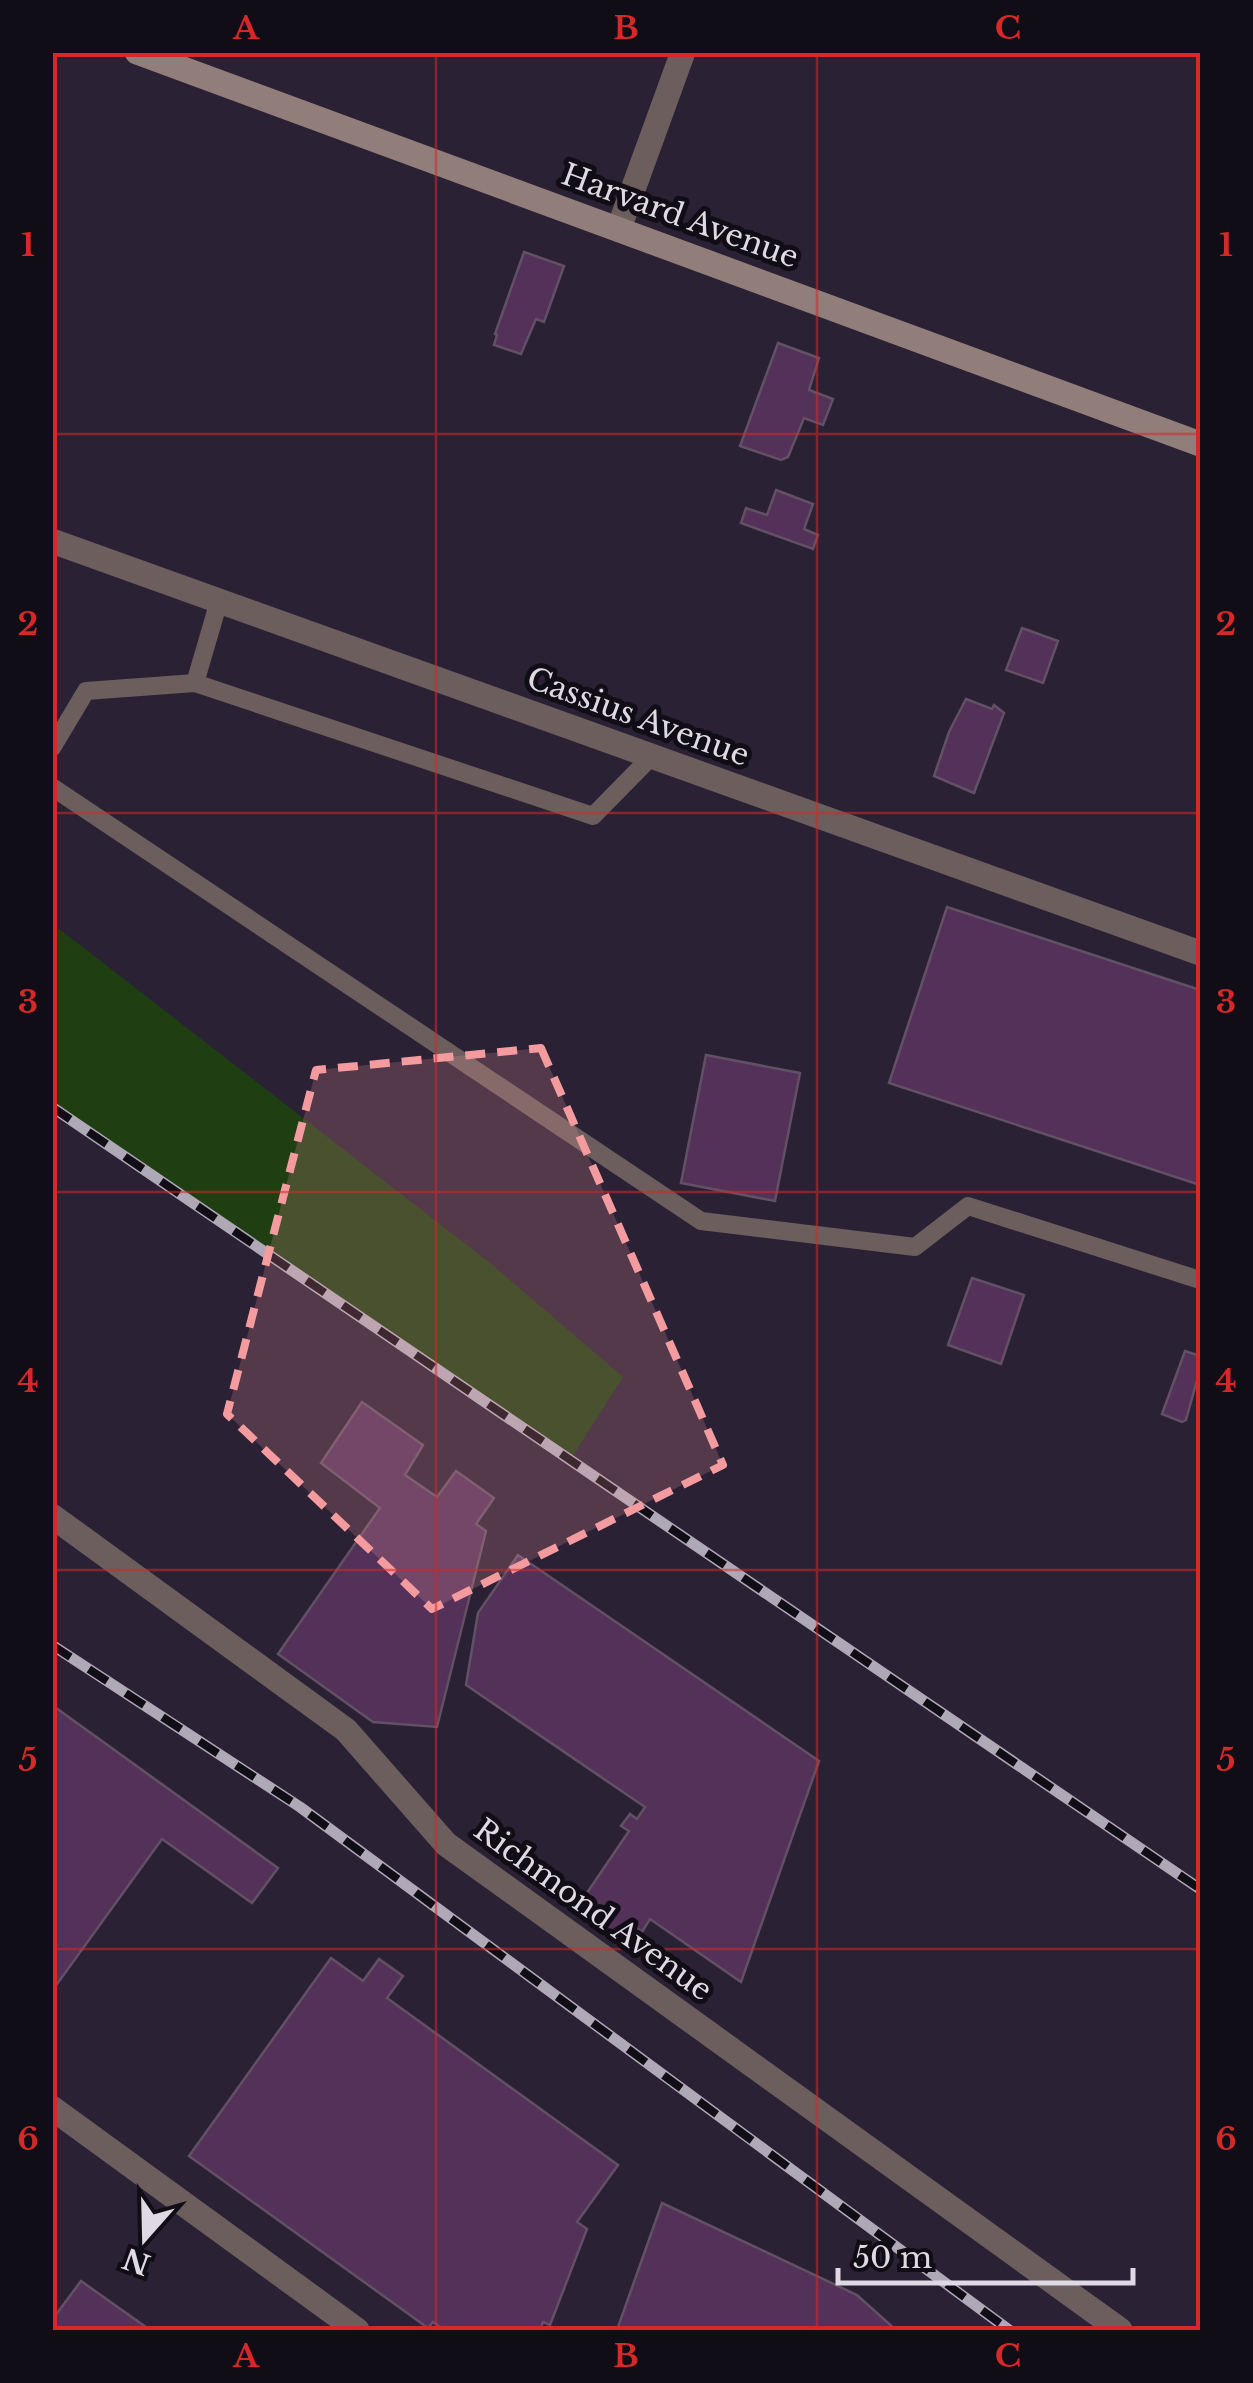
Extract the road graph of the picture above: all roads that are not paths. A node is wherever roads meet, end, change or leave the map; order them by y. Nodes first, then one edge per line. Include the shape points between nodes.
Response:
1 (136, 52) edge
2 (683, 52) edge
3 (619, 228) junction
4 (1200, 444) edge
5 (52, 541) edge
6 (219, 601) junction
7 (195, 683) junction
8 (52, 748) edge
9 (652, 756) junction
10 (52, 787) edge
11 (1200, 954) edge
12 (1200, 1280) edge
13 (52, 1516) edge
14 (52, 2108) edge
15 (357, 2330) edge
16 (1120, 2330) edge

1 - 3 main road, Harvard Avenue
2 - 3 street
3 - 4 main road, Harvard Avenue
5 - 6 street, Cassius Avenue
6 - 7 lane
6 - 9 street, Cassius Avenue
7 - 8 lane via 86,691
7 - 9 lane via 593,816
9 - 11 street, Cassius Avenue
10 - 12 lane via 702,1221 914,1246 968,1206
13 - 16 street, Richmond Avenue via 346,1730 446,1844
14 - 15 street

